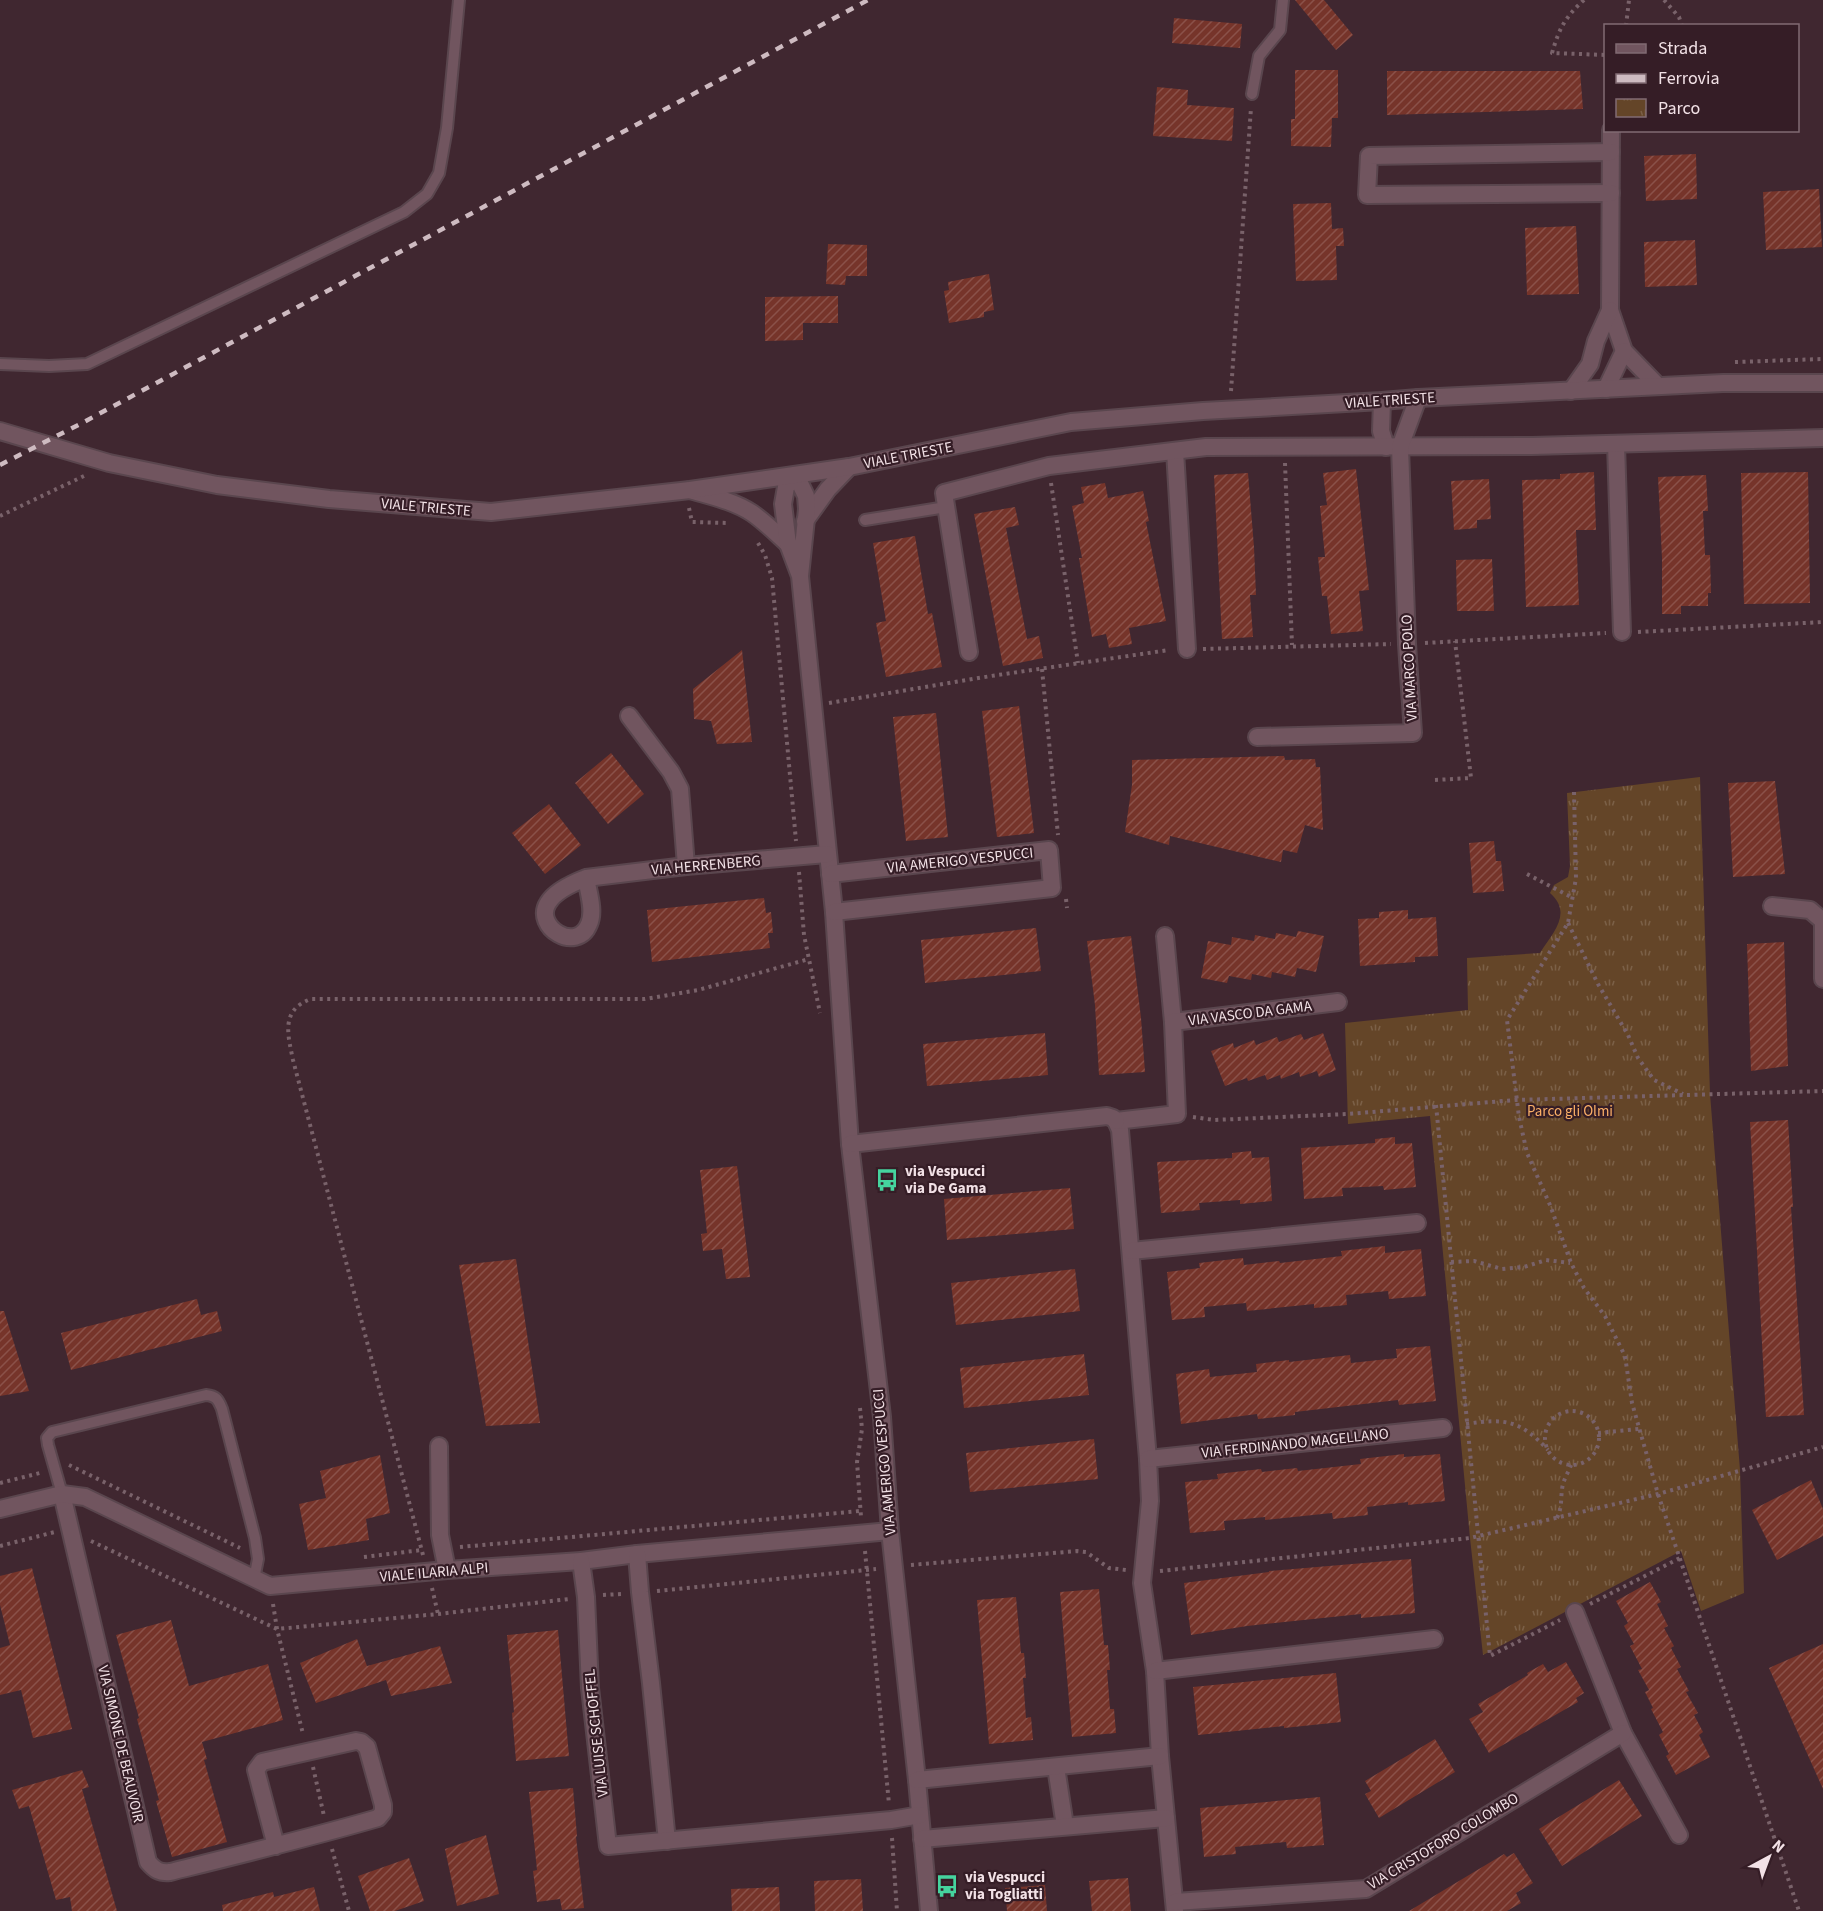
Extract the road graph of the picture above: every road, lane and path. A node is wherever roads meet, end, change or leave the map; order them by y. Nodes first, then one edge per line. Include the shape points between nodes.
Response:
1 (459, 0) edge
2 (1283, 0) edge
3 (1584, 0) edge
4 (1629, 0) edge
5 (1664, 0) edge
6 (1626, 24) edge
7 (1681, 24) edge
8 (1604, 55) edge
9 (1252, 94) joint
10 (1611, 132) edge
11 (1611, 152) junction
12 (1611, 193) junction
13 (1610, 310) junction
14 (1624, 351) junction
15 (1823, 359) edge
16 (1727, 363) dead end
17 (0, 364) edge
18 (1590, 364) junction
19 (1823, 383) edge
20 (1658, 386) junction
21 (1606, 389) junction
22 (1571, 391) junction
23 (1418, 398) junction
24 (1382, 401) junction
25 (1229, 410) junction
26 (0, 431) edge
27 (1823, 438) edge
28 (1616, 444) junction
29 (1285, 447) junction
30 (1393, 447) junction
31 (1175, 451) junction
32 (110, 463) junction
33 (1048, 466) junction
34 (849, 467) junction
35 (796, 475) junction
36 (687, 490) junction
37 (946, 507) junction
38 (0, 516) edge
39 (865, 520) dead end
40 (804, 522) junction
41 (735, 526) dead end
42 (755, 539) dead end
43 (788, 544) junction
44 (800, 576) junction
45 (1823, 622) edge
46 (1622, 632) junction
47 (1455, 641) junction
48 (1407, 644) junction
49 (1292, 645) junction
50 (1187, 649) junction
51 (969, 652) dead end
52 (1078, 663) junction
53 (1042, 669) junction
54 (814, 706) junction
55 (629, 716) dead end
56 (1257, 737) dead end
57 (1435, 780) dead end
58 (1574, 792) dead end
59 (1059, 844) dead end
60 (827, 854) junction
61 (797, 857) junction
62 (686, 866) junction
63 (830, 874) junction
64 (1527, 874) dead end
65 (586, 878) dead end
66 (1066, 897) dead end
67 (1573, 898) junction
68 (1772, 906) dead end
69 (1067, 908) dead end
70 (834, 912) junction
71 (1568, 923) junction
72 (1165, 936) dead end
73 (810, 959) junction
74 (1823, 979) edge
75 (1338, 1002) dead end
76 (821, 1022) dead end
77 (1173, 1022) junction
78 (1823, 1091) edge
79 (1684, 1094) junction
80 (1516, 1100) junction
81 (1436, 1106) junction
82 (1178, 1114) junction
83 (1116, 1121) junction
84 (850, 1144) junction
85 (1417, 1223) dead end
86 (1131, 1251) junction
87 (1451, 1262) junction
88 (1571, 1263) junction
89 (860, 1405) dead end
90 (1467, 1423) junction
91 (1443, 1428) dead end
92 (1639, 1429) junction
93 (1598, 1433) junction
94 (439, 1446) dead end
95 (1823, 1447) edge
96 (1548, 1450) junction
97 (51, 1458) junction
98 (1148, 1459) junction
99 (1571, 1465) junction
100 (0, 1483) edge
101 (62, 1494) junction
102 (1658, 1494) junction
103 (0, 1509) edge
104 (860, 1510) junction
105 (1557, 1518) junction
106 (890, 1531) junction
107 (863, 1533) junction
108 (440, 1535) junction
109 (1478, 1536) junction
110 (256, 1546) junction
111 (422, 1550) dead end
112 (637, 1554) junction
113 (354, 1558) dead end
114 (581, 1561) junction
115 (447, 1570) junction
116 (1143, 1572) junction
117 (254, 1580) junction
118 (1575, 1612) dead end
119 (1434, 1639) dead end
120 (1490, 1651) dead end
121 (1155, 1671) junction
122 (1623, 1733) junction
123 (1160, 1756) junction
124 (1056, 1767) junction
125 (917, 1780) junction
126 (920, 1815) junction
127 (1166, 1818) junction
128 (891, 1820) junction
129 (1065, 1826) junction
130 (1679, 1835) dead end
131 (922, 1839) junction
132 (667, 1840) junction
133 (276, 1846) junction
134 (1175, 1906) edge
135 (897, 1911) edge
136 (929, 1911) edge
137 (1799, 1911) edge

1 - 17 lane via 447,128 439,173 427,194 404,212 87,364
2 - 9 lane via 1280,30 1259,56
3 - 8 path via 1560,29 1552,53
4 - 6 path
5 - 7 path
9 - 25 path
10 - 11 street
11 - 12 street
11 - 12 street via 1369,156 1367,195
12 - 13 street
13 - 14 street
13 - 18 street
14 - 20 street
14 - 21 street
15 - 16 path
18 - 21 street
18 - 22 street
19 - 20 street, VIALE TRIESTE
20 - 21 street, VIALE TRIESTE
21 - 22 street, VIALE TRIESTE
22 - 23 street, VIALE TRIESTE
23 - 24 street, VIALE TRIESTE
23 - 30 street, VIA MARCO POLO
24 - 25 street, VIALE TRIESTE
24 - 30 street, VIA MARCO POLO via 1381,431
25 - 34 street, VIALE TRIESTE via 1071,422
26 - 32 street, VIALE TRIESTE
27 - 28 street
28 - 30 street
28 - 46 street
29 - 30 street
29 - 31 street
29 - 49 path
30 - 48 street, VIA MARCO POLO
31 - 33 street
31 - 50 street
32 - 36 street, VIALE TRIESTE via 218,485 329,499 491,512
32 - 38 path
33 - 37 street via 944,493
33 - 52 path
34 - 35 street, VIALE TRIESTE
34 - 40 street
35 - 36 street, VIALE TRIESTE
35 - 40 street, VIA AMERIGO VESPUCCI via 806,496
35 - 43 street, VIA AMERIGO VESPUCCI via 786,487 783,504
36 - 41 path via 692,522
36 - 43 street, VIA AMERIGO VESPUCCI via 750,511
37 - 39 lane
37 - 51 street
40 - 44 street, VIA AMERIGO VESPUCCI
42 - 61 path via 772,579
43 - 44 street, VIA AMERIGO VESPUCCI
44 - 54 street, VIA AMERIGO VESPUCCI
45 - 46 path
46 - 47 path
47 - 48 path
47 - 57 path via 1470,778
48 - 49 path
48 - 56 street, VIA MARCO POLO via 1413,733
49 - 50 path
50 - 52 path
52 - 53 path
53 - 54 path
53 - 59 path
54 - 60 street, VIA AMERIGO VESPUCCI
55 - 62 street via 680,789
58 - 67 path
60 - 61 street, VIA HERRENBERG
60 - 63 street, VIA AMERIGO VESPUCCI
61 - 62 street, VIA HERRENBERG
61 - 73 path
62 - 65 street, VIA HERRENBERG
63 - 70 street, VIA AMERIGO VESPUCCI
63 - 70 street, VIA AMERIGO VESPUCCI via 1049,850 1052,888
64 - 67 path
66 - 69 path
67 - 71 path
68 - 74 street via 1810,910 1823,921
70 - 84 street, VIA AMERIGO VESPUCCI
71 - 79 path via 1638,1058 1654,1080
71 - 80 path via 1507,1020
72 - 77 street
73 - 76 path
73 - 108 path via 698,990 645,999 311,999 304,1001 288,1019 293,1060 418,1538
75 - 77 street, VIA VASCO DA GAMA
77 - 82 street, VIA VASCO DA GAMA
78 - 79 path
79 - 80 path
80 - 81 path
80 - 88 path via 1527,1153
81 - 82 path via 1214,1120
81 - 87 path
82 - 83 street
83 - 84 street via 1107,1116
83 - 86 street
84 - 106 street, VIA AMERIGO VESPUCCI via 882,1417
85 - 86 street
86 - 98 street
87 - 88 path via 1474,1261 1502,1269 1546,1260
87 - 90 path
88 - 92 path via 1625,1356
89 - 104 path
90 - 96 path via 1496,1420 1515,1424
90 - 109 path
91 - 98 street, VIA FERDINANDO MAGELLANO
92 - 93 path
92 - 102 path
93 - 96 path via 1586,1415 1565,1412 1548,1427
93 - 99 path via 1592,1456
94 - 108 street
95 - 102 path
96 - 99 path via 1562,1463
97 - 100 path via 40,1460 42,1473
97 - 101 lane
97 - 110 path via 65,1455 68,1464 241,1548
97 - 110 lane via 47,1438 57,1430 214,1396 222,1409
98 - 116 street via 1150,1502
99 - 105 path via 1562,1485
101 - 103 street, VIALE ILARIA ALPI
101 - 117 street, VIALE ILARIA ALPI via 85,1497
101 - 133 street, VIA SIMONE DE BEAUVOIR via 148,1862 160,1873 170,1872
102 - 105 path
102 - 137 path
104 - 107 path
104 - 108 path via 455,1547 455,1534
105 - 109 path
106 - 107 street, VIALE ILARIA ALPI
106 - 125 street, VIA AMERIGO VESPUCCI
107 - 112 street, VIALE ILARIA ALPI
107 - 128 path
108 - 115 street
109 - 116 path
109 - 120 path
110 - 117 lane
111 - 113 path
112 - 114 street, VIALE ILARIA ALPI
112 - 132 street
114 - 115 street, VIALE ILARIA ALPI
114 - 132 street, VIA LUISE SCHOFFEL via 590,1688 608,1846
115 - 117 street, VIALE ILARIA ALPI via 270,1586
116 - 121 street
118 - 122 street
119 - 121 street
121 - 123 street
122 - 130 street
122 - 134 street, VIA CRISTOFORO COLOMBO via 1366,1889
123 - 124 street
123 - 127 street
124 - 125 street
124 - 129 street
125 - 126 street, VIA AMERIGO VESPUCCI
126 - 128 street, VIA LUISE SCHOFFEL
126 - 131 street, VIA AMERIGO VESPUCCI
127 - 129 street
127 - 134 street
128 - 132 street, VIA LUISE SCHOFFEL
128 - 135 path
129 - 131 street
131 - 136 street, VIA AMERIGO VESPUCCI
133 - 133 street, VIA SIMONE DE BEAUVOIR via 378,1818 383,1805 367,1747 356,1741 261,1762 256,1770

